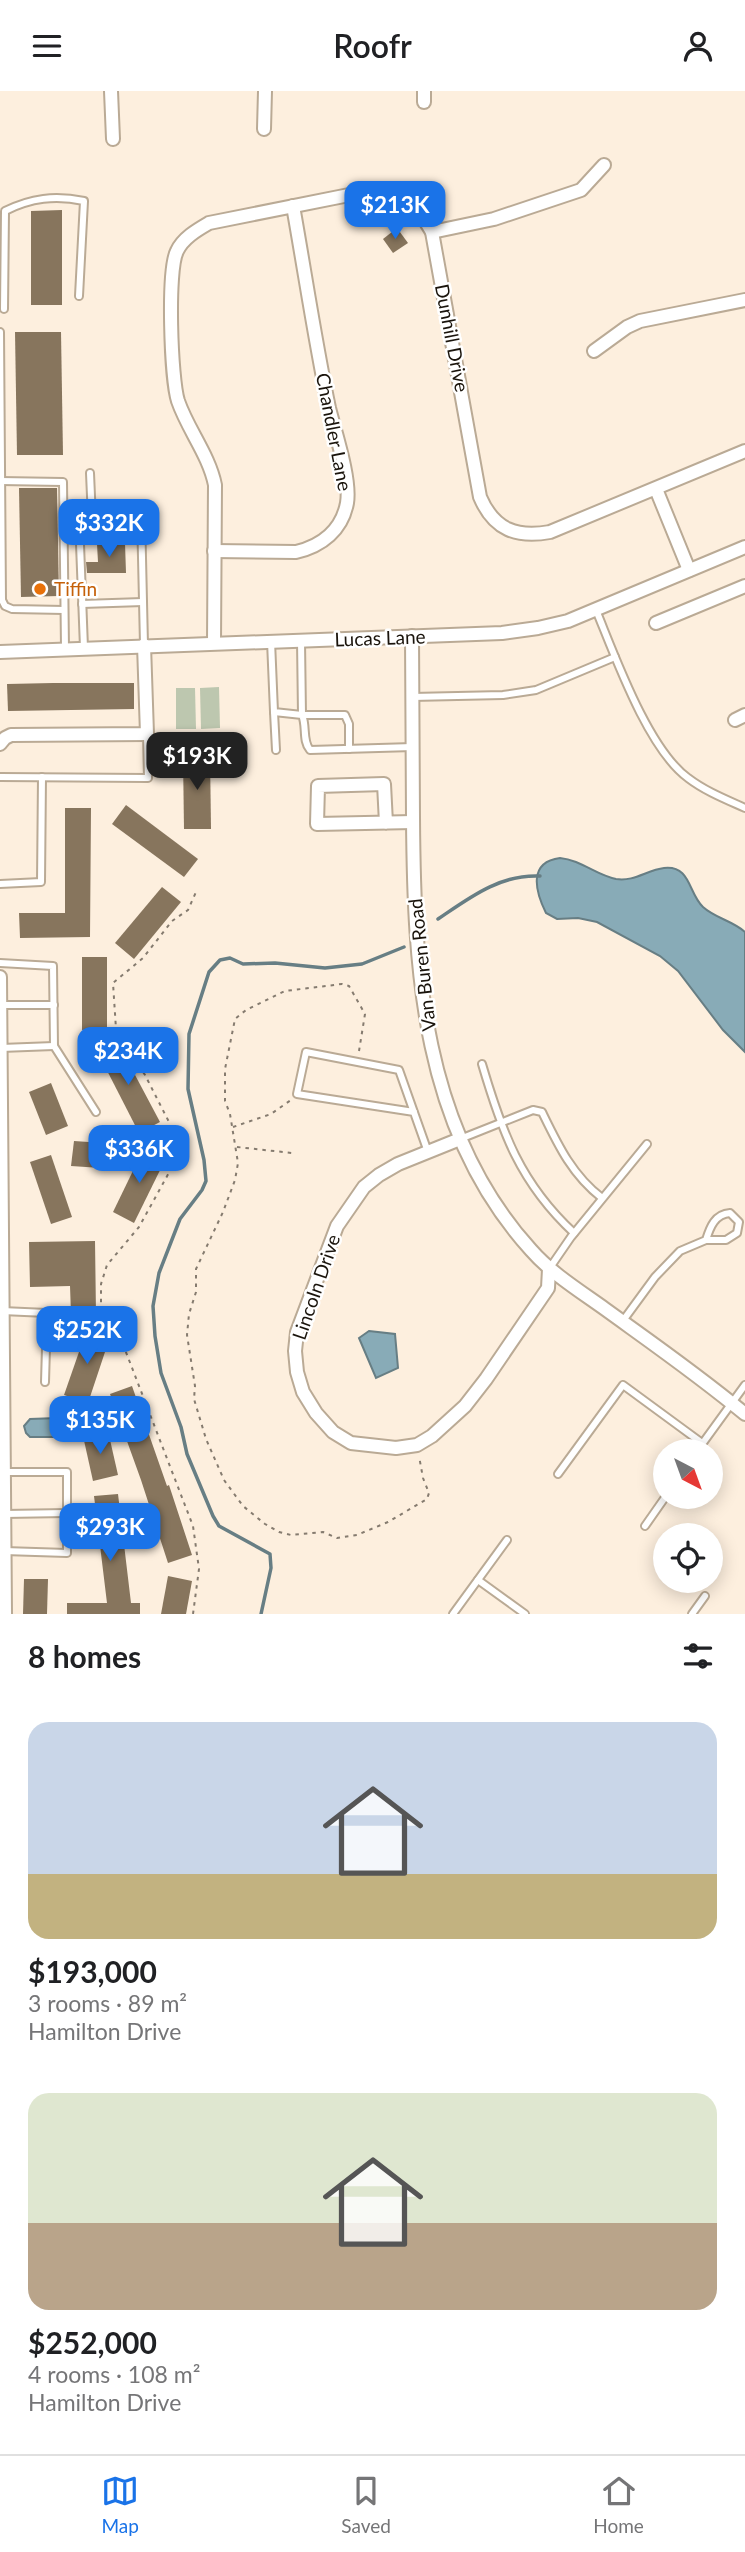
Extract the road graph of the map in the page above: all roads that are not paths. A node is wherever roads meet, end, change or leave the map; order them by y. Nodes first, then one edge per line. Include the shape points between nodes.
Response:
1 (111, 91) edge
2 (265, 91) edge
3 (264, 129) dead end
4 (113, 139) dead end
5 (604, 165) dead end
6 (293, 206) junction
7 (432, 232) junction
8 (2, 261) edge
9 (79, 296) dead end
10 (745, 300) edge
11 (4, 309) dead end
12 (0, 332) edge
13 (594, 351) dead end
14 (745, 451) edge
15 (90, 473) dead end
16 (1, 481) edge
17 (656, 489) junction
18 (92, 515) junction
19 (214, 551) junction
20 (744, 552) edge
21 (689, 571) junction
22 (745, 586) edge
23 (143, 602) junction
24 (82, 604) junction
25 (64, 610) junction
26 (596, 610) junction
27 (656, 623) dead end
28 (412, 636) junction
29 (271, 641) junction
30 (301, 641) junction
31 (214, 643) junction
32 (145, 645) junction
33 (84, 647) junction
34 (65, 649) junction
35 (0, 652) edge
36 (615, 657) junction
37 (412, 697) junction
38 (274, 712) junction
39 (302, 715) junction
40 (147, 734) junction
41 (0, 744) edge
42 (413, 747) junction
43 (349, 749) junction
44 (276, 750) dead end
45 (0, 777) edge
46 (43, 777) junction
47 (745, 808) edge
48 (413, 822) junction
49 (386, 823) junction
50 (0, 884) edge
51 (0, 963) edge
52 (0, 977) edge
53 (0, 1005) edge
54 (54, 1005) junction
55 (54, 1046) junction
56 (0, 1048) edge
57 (482, 1064) dead end
58 (96, 1112) dead end
59 (414, 1112) junction
60 (499, 1123) junction
61 (460, 1139) junction
62 (647, 1144) dead end
63 (428, 1152) junction
64 (602, 1198) junction
65 (574, 1233) junction
66 (706, 1240) junction
67 (549, 1269) junction
68 (2, 1311) junction
69 (622, 1322) junction
70 (45, 1382) dead end
71 (745, 1385) edge
72 (732, 1403) junction
73 (745, 1414) edge
74 (696, 1439) edge
75 (705, 1439) edge
76 (3, 1472) junction
77 (558, 1474) dead end
78 (657, 1509) edge
79 (67, 1513) junction
80 (4, 1514) junction
81 (645, 1526) dead end
82 (507, 1540) dead end
83 (2, 1551) edge
84 (478, 1580) junction
85 (705, 1596) dead end
86 (5, 1614) edge
87 (453, 1614) edge
88 (525, 1614) edge
89 (692, 1614) edge

1 - 4 street
2 - 3 street
5 - 7 street via 581,190 494,219
6 - 7 street, Dunhill Drive via 379,191 418,209
6 - 19 street, Dunhill Drive via 209,223 184,241 173,263 175,392 213,475
6 - 19 street, Chandler Lane via 346,505 329,537 309,549
7 - 17 street, Dunhill Drive via 478,484 491,517 513,532 539,534
8 - 9 lane via 5,211 25,201 62,197 84,201
8 - 11 lane
10 - 13 street via 640,321
12 - 16 lane
14 - 17 street, Dunhill Drive
15 - 18 lane
16 - 25 lane via 3,603 12,609
16 - 25 lane via 63,482
17 - 21 street
18 - 23 lane via 141,514
18 - 24 lane via 80,544
19 - 31 street, Dunhill Drive
20 - 21 street, Lucas Lane
21 - 26 street, Lucas Lane
22 - 27 street
23 - 24 lane
23 - 32 lane
24 - 33 lane
25 - 34 lane
26 - 28 street, Lucas Lane via 538,628
26 - 36 lane
28 - 30 street, Lucas Lane
28 - 37 street, Van Buren Road
29 - 30 street, Lucas Lane
29 - 31 street, Lucas Lane
29 - 38 lane
30 - 39 lane
31 - 32 street, Lucas Lane
32 - 33 street, Lucas Lane
32 - 40 street
33 - 34 street, Lucas Lane
34 - 35 street, Lucas Lane
36 - 37 lane via 536,690
36 - 47 lane via 650,731 673,765 708,792
37 - 42 street, Van Buren Road
38 - 39 lane
38 - 44 lane
39 - 43 lane via 310,750
39 - 43 lane via 345,715
40 - 41 street via 11,735
40 - 46 lane via 148,778
42 - 43 lane
42 - 48 street, Van Buren Road
45 - 46 lane
46 - 50 lane via 41,882
48 - 49 street
48 - 61 street, Van Buren Road via 422,996 440,1086
49 - 49 street via 317,824 318,786 384,784
51 - 54 lane via 54,966
52 - 53 street
53 - 54 lane
53 - 56 street
54 - 55 lane
55 - 56 lane
55 - 58 lane
56 - 68 street
57 - 60 lane
59 - 59 lane via 399,1070 306,1052 297,1094
59 - 63 lane
60 - 61 lane
60 - 64 lane via 533,1110 542,1112 569,1165
60 - 65 lane via 528,1181
61 - 63 street, Lincoln Drive
61 - 67 street, Van Buren Road via 503,1216
62 - 64 lane
63 - 67 street, Lincoln Drive via 364,1187 337,1226 297,1332 297,1372 303,1392 333,1432 351,1443 397,1448 417,1445 432,1436 486,1379 548,1288
64 - 65 lane
65 - 67 lane
66 - 66 lane via 731,1238 739,1228 735,1216 718,1217
66 - 69 lane via 680,1251
67 - 69 street, Van Buren Road
68 - 70 lane via 47,1313
68 - 76 street
69 - 72 street, Van Buren Road
71 - 72 lane
72 - 73 street, Van Buren Road
72 - 75 lane
74 - 77 lane via 622,1385
76 - 79 lane via 67,1472
76 - 80 street
78 - 81 lane
79 - 80 lane
79 - 83 lane via 67,1553
80 - 83 street
82 - 84 lane
83 - 86 street
84 - 87 lane
84 - 88 lane
85 - 89 lane

